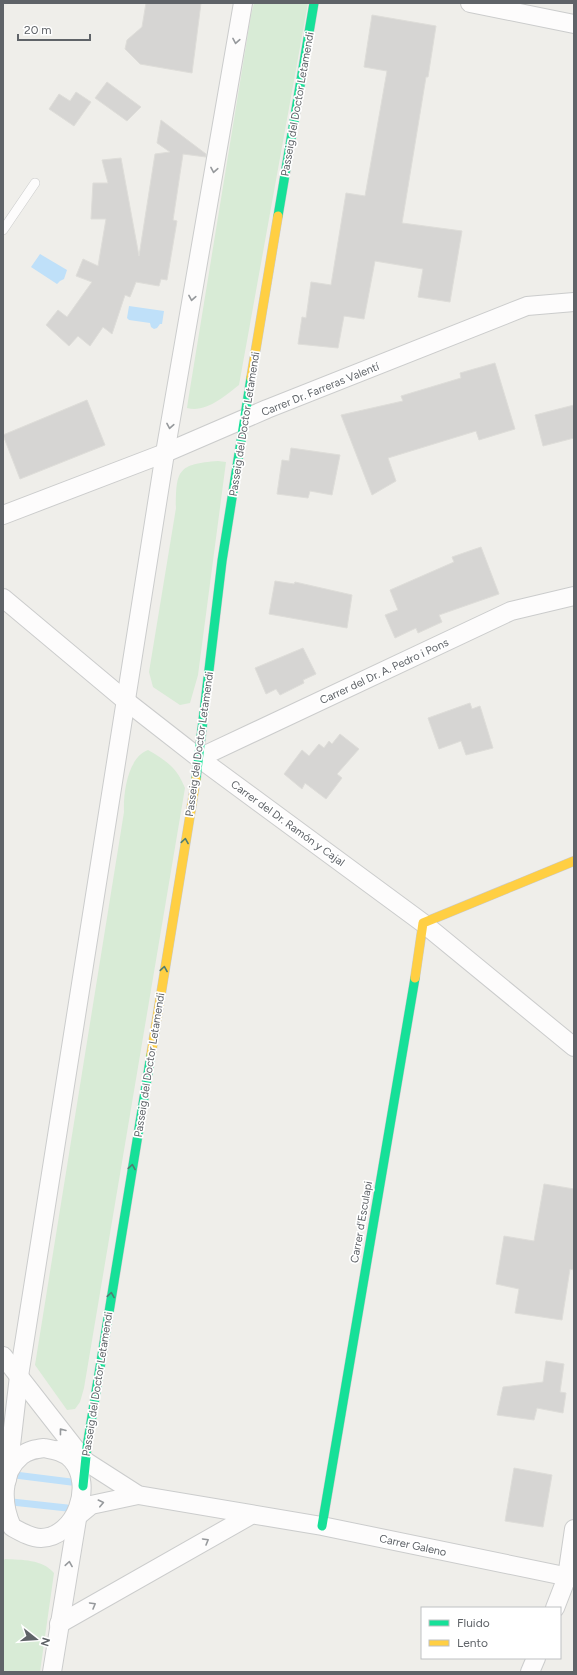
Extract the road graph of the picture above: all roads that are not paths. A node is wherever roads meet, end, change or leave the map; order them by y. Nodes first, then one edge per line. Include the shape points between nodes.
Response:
1 (243, 3) edge
2 (314, 3) edge
3 (470, 3) edge
4 (574, 24) edge
5 (35, 183) dead end
6 (3, 230) edge
7 (574, 302) edge
8 (244, 419) junction
9 (165, 453) junction
10 (3, 515) edge
11 (574, 596) edge
12 (3, 598) edge
13 (126, 701) junction
14 (199, 758) junction
15 (574, 861) edge
16 (423, 923) junction
17 (574, 1047) edge
18 (3, 1356) edge
19 (19, 1376) junction
20 (58, 1450) junction
21 (86, 1461) junction
22 (10, 1468) edge
23 (83, 1486) junction
24 (138, 1494) junction
25 (3, 1504) edge
26 (75, 1514) junction
27 (251, 1515) junction
28 (8, 1524) edge
29 (322, 1526) junction
30 (574, 1529) edge
31 (570, 1577) edge
32 (555, 1607) edge
33 (59, 1624) junction
34 (536, 1659) edge
35 (52, 1672) edge
36 (530, 1672) edge

1 -> 9 street
2 - 8 street, Passeig del Doctor Letamendi
3 - 4 street
5 - 6 lane
7 - 8 street, Carrer Dr. Farreras Valentí via 527,306
8 - 9 street, Carrer Dr. Farreras Valentí
8 - 14 street, Passeig del Doctor Letamendi via 222,561
9 - 10 street, Carrer Dr. Farreras Valentí
9 - 13 street
11 - 14 street, Carrer del Dr. A. Pedro i Pons via 511,611
12 - 13 street, Carrer del Dr. Ramón y Cajal
13 - 14 street, Carrer del Dr. Ramón y Cajal
13 - 19 street
14 - 16 street, Carrer del Dr. Ramón y Cajal
21 -> 14 street, Passeig del Doctor Letamendi
15 - 16 street
16 - 17 street, Carrer del Dr. Ramón y Cajal
16 - 29 street, Carrer d'Esculapi
18 - 19 street
21 -> 19 street
19 - 22 street
20 - 21 street, Carrer Galeno
20 - 22 street via 31,1450
20 - 23 street via 72,1459 80,1471
21 - 23 street, Passeig del Doctor Letamendi
21 - 24 street, Carrer Galeno
22 - 25 street
23 - 26 street
26 -> 24 street, Carrer Galeno via 91,1505
24 - 27 street, Carrer Galeno
25 - 28 street
26 - 28 street via 58,1533 41,1538 26,1534
33 -> 26 street
27 - 29 street, Carrer Galeno
33 -> 27 street
29 - 31 street, Carrer Galeno
30 - 31 street
31 - 32 street
33 - 35 street
34 - 36 street

